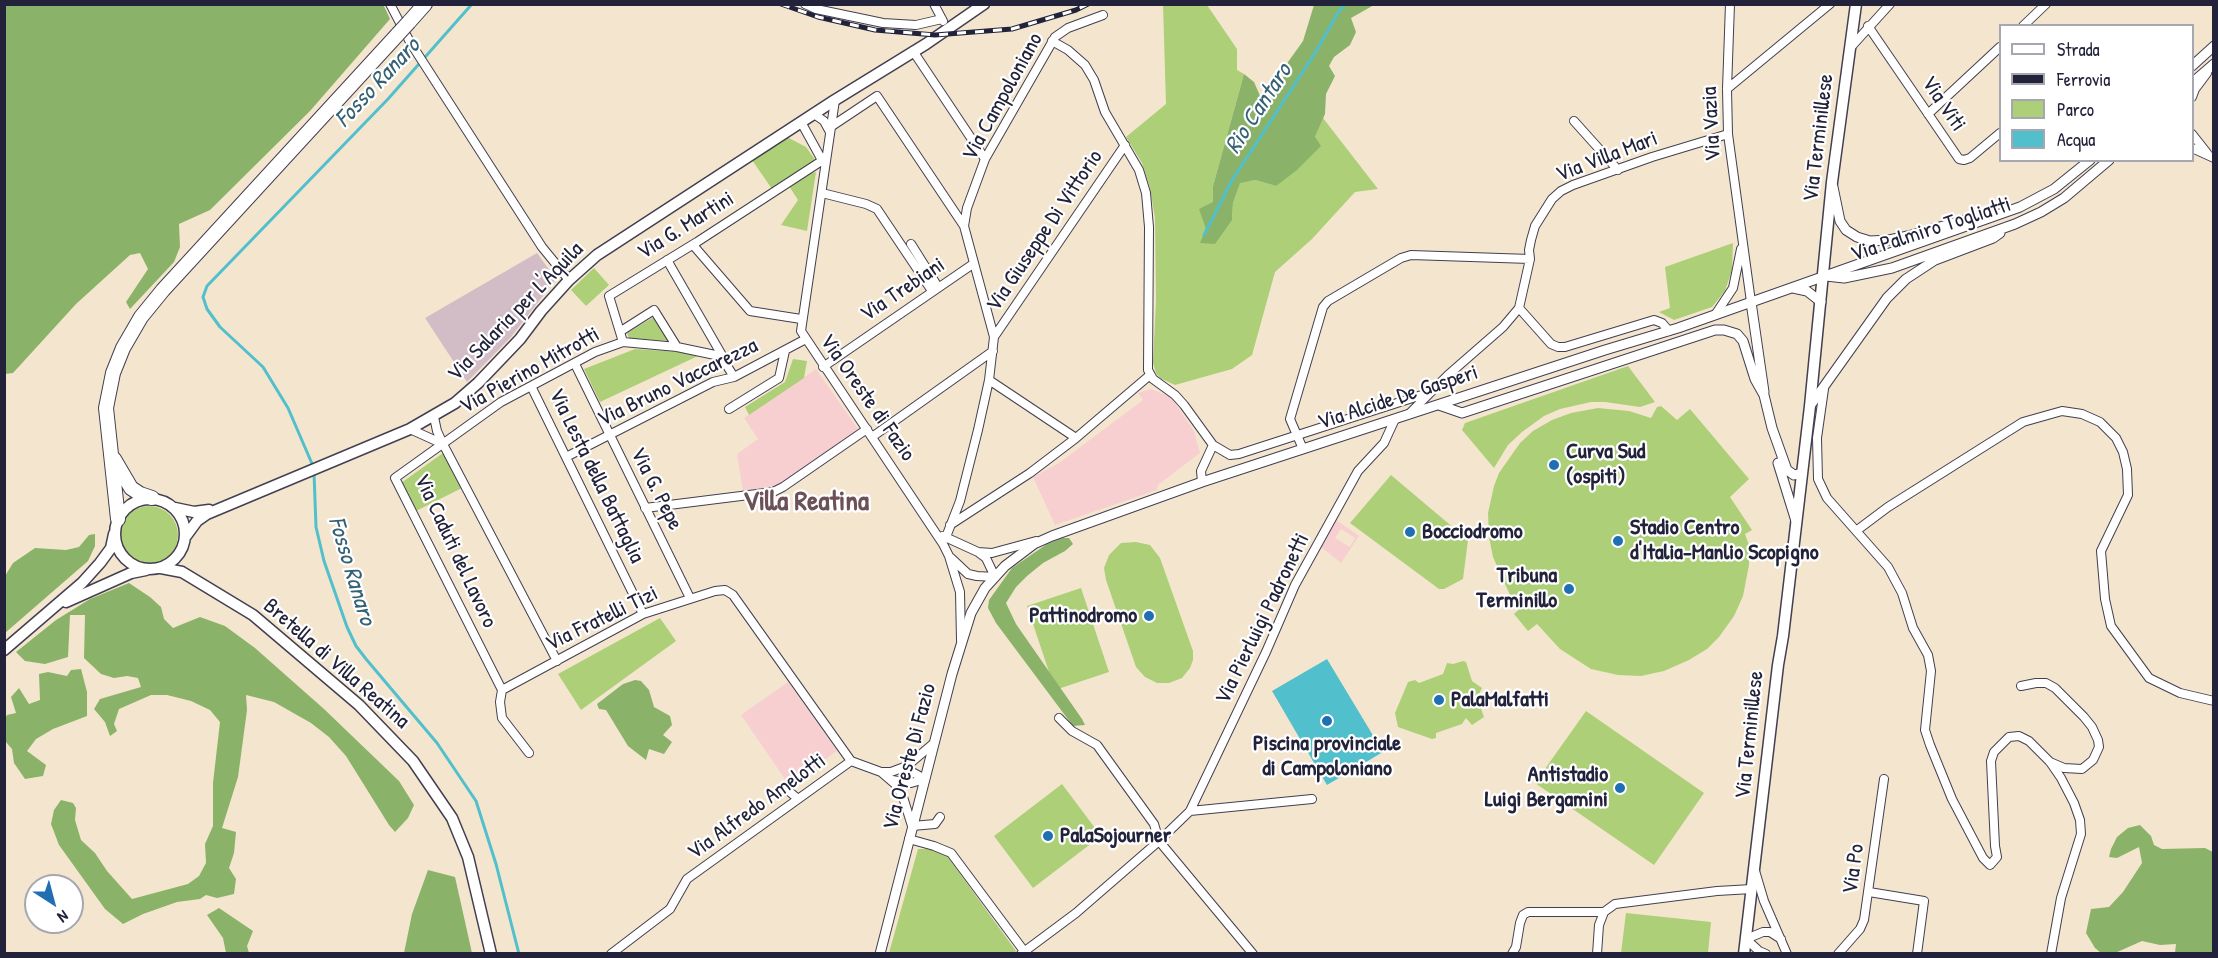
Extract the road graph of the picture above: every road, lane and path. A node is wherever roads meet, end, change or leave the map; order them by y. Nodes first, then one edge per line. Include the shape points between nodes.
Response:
1 (390, 4) edge
2 (425, 4) edge
3 (805, 4) edge
4 (934, 4) edge
5 (984, 4) edge
6 (1730, 4) edge
7 (1830, 4) edge
8 (1890, 4) edge
9 (2046, 4) edge
10 (1856, 10) edge
11 (1103, 15) dead end
12 (1875, 20) junction
13 (949, 23) junction
14 (2025, 24) edge
15 (1868, 27) junction
16 (1853, 28) junction
17 (1052, 41) junction
18 (1851, 46) junction
19 (2214, 46) edge
20 (1999, 48) edge
21 (913, 51) junction
22 (2214, 64) edge
23 (2194, 65) edge
24 (2194, 82) edge
25 (1727, 88) junction
26 (2194, 93) edge
27 (835, 100) junction
28 (814, 114) junction
29 (1928, 114) junction
30 (1574, 121) dead end
31 (801, 122) junction
32 (831, 130) junction
33 (1728, 134) junction
34 (1999, 135) edge
35 (2194, 135) edge
36 (1125, 146) junction
37 (2194, 148) edge
38 (2210, 156) edge
39 (985, 159) junction
40 (823, 160) junction
41 (2088, 162) edge
42 (2107, 162) edge
43 (826, 169) junction
44 (1617, 170) junction
45 (1832, 182) junction
46 (822, 193) junction
47 (2020, 207) junction
48 (2015, 224) junction
49 (964, 226) junction
50 (1743, 242) junction
51 (912, 244) dead end
52 (693, 245) junction
53 (667, 260) junction
54 (1530, 260) junction
55 (973, 264) junction
56 (1823, 276) junction
57 (569, 280) junction
58 (1790, 288) junction
59 (935, 289) junction
60 (1751, 302) junction
61 (1821, 302) junction
62 (1519, 308) junction
63 (1714, 315) junction
64 (801, 319) junction
65 (621, 331) junction
66 (1669, 331) junction
67 (994, 337) junction
68 (804, 340) junction
69 (623, 342) junction
70 (677, 347) junction
71 (785, 351) junction
72 (993, 351) junction
73 (724, 361) junction
74 (575, 364) junction
75 (823, 367) junction
76 (1150, 375) junction
77 (734, 377) junction
78 (989, 380) junction
79 (531, 386) junction
80 (1824, 389) junction
81 (1431, 392) junction
82 (1764, 395) junction
83 (1439, 405) junction
84 (1810, 406) junction
85 (729, 409) dead end
86 (1408, 415) junction
87 (434, 417) junction
88 (1395, 419) junction
89 (1772, 428) junction
90 (410, 429) junction
91 (867, 429) junction
92 (1296, 435) junction
93 (609, 436) junction
94 (872, 437) junction
95 (1076, 438) junction
96 (443, 444) junction
97 (1214, 445) junction
98 (111, 449) junction
99 (1303, 449) junction
100 (566, 457) junction
101 (1802, 473) junction
102 (1202, 482) junction
103 (152, 498) junction
104 (221, 507) junction
105 (175, 508) junction
106 (645, 508) junction
107 (1796, 521) junction
108 (116, 525) junction
109 (950, 525) junction
110 (1856, 531) junction
111 (937, 532) junction
112 (186, 536) junction
113 (1052, 536) junction
114 (946, 537) junction
115 (183, 548) junction
116 (978, 552) junction
117 (949, 556) junction
118 (161, 568) junction
119 (149, 569) junction
120 (995, 577) junction
121 (204, 585) junction
122 (690, 598) junction
123 (50, 610) junction
124 (644, 614) junction
125 (961, 642) junction
126 (4, 650) edge
127 (557, 661) junction
128 (2020, 686) dead end
129 (502, 690) junction
130 (2214, 701) edge
131 (1059, 718) dead end
132 (934, 743) junction
133 (529, 753) dead end
134 (851, 761) junction
135 (2050, 762) junction
136 (899, 769) junction
137 (881, 772) junction
138 (925, 779) junction
139 (1884, 779) dead end
140 (891, 780) junction
141 (784, 787) dead end
142 (798, 799) junction
143 (1312, 799) dead end
144 (1190, 811) junction
145 (940, 817) dead end
146 (912, 826) junction
147 (909, 839) junction
148 (1159, 841) junction
149 (1755, 869) junction
150 (1752, 890) junction
151 (1869, 892) junction
152 (1604, 912) junction
153 (1746, 939) junction
154 (1781, 939) junction
155 (1023, 952) edge
156 (491, 954) edge
157 (611, 954) edge
158 (880, 954) edge
159 (1253, 954) edge
160 (1512, 954) edge
161 (1596, 954) edge
162 (1744, 954) edge
163 (1766, 954) edge
164 (1787, 954) edge
165 (1838, 954) edge
166 (1917, 954) edge
167 (2051, 954) edge

1 - 57 street via 542,247
2 - 98 highway, bridge via 141,317 113,373 106,408
3 - 13 street via 883,23
4 - 13 street
5 - 13 main road, Via Salaria per L'Aquila
6 - 25 street, Via Vazia
7 - 25 street
8 - 12 street
9 - 14 street
10 - 12 street via 1864,23
10 - 16 main road, Via Terminillese
11 - 17 street, Via Campoloniano via 1068,28
12 - 15 street
13 - 21 main road, Via Salaria per L'Aquila
15 - 16 street
15 - 18 street
15 - 29 street, Via Viti
16 - 18 main road, Via Terminillese
17 - 36 street via 1085,65
17 - 39 street, Via Campoloniano
18 - 45 main road, Via Terminillese
19 - 23 street
20 - 29 street
21 - 27 main road, Via Salaria per L'Aquila
21 - 39 street
22 - 24 street
22 - 26 street
25 - 33 street, Via Vazia
27 - 28 main road, Via Salaria per L'Aquila
27 - 32 street, Via Oreste di Fazio
28 - 31 main road, Via Salaria per L'Aquila
28 - 32 street
29 - 34 street, Via Viti via 1959,159 1970,158
30 - 44 street
31 - 40 street
31 - 57 main road, Via Salaria per L'Aquila via 597,255
32 - 43 street, Via Oreste di Fazio
32 - 49 street via 877,96
33 - 44 street, Via Villa Mari
33 - 50 street, Via Vazia
35 - 38 street
36 - 67 street, Via Giuseppe Di Vittorio
36 - 76 street via 1146,193
37 - 38 street
39 - 49 street, Via Campoloniano
40 - 43 street
40 - 52 street, Via G. Martini
41 - 47 street, Via Palmiro Togliatti via 2054,189
42 - 48 street, Via Palmiro Togliatti via 2064,198
43 - 46 street, Via Oreste di Fazio
44 - 54 street, Via Villa Mari via 1573,185 1552,199 1535,226
45 - 47 street via 1840,221 1846,230 1870,241 1908,236
45 - 56 main road, Via Terminillese
46 - 59 street via 866,204 880,212
46 - 64 street, Via Oreste di Fazio
47 - 56 street, Via Palmiro Togliatti
48 - 56 street, Via Palmiro Togliatti via 1892,268 1844,278
48 - 80 street via 1993,238 1935,260 1906,279 1887,298
49 - 55 street, Via Campoloniano
50 - 60 street, Via Vazia
50 - 63 street, Via Vazia via 1733,288
51 - 59 street
52 - 53 street, Via G. Martini
52 - 64 street via 750,311
53 - 65 street, Via G. Martini via 609,296
53 - 73 street
54 - 62 street, Via Villa Mari
54 - 92 street via 1411,255 1328,301 1290,418
55 - 59 street, Via Trebiani
55 - 67 street, Via Campoloniano
56 - 58 street, Via Alcide De Gasperi
56 - 61 main road, Via Terminillese
57 - 87 main road, Via Salaria per L'Aquila via 478,383
58 - 60 street, Via Alcide De Gasperi
58 - 61 street via 1807,291
59 - 75 street, Via Trebiani
60 - 63 street, Via Alcide De Gasperi
60 - 82 street
61 - 84 main road, Via Terminillese
62 - 66 street via 1557,347 1654,320 1662,322
62 - 81 street, Via Villa Mari
63 - 66 street, Via Alcide De Gasperi
64 - 68 street, Via Oreste di Fazio
65 - 69 street, Via G. Martini
65 - 70 street via 654,310
66 - 83 street, Via Alcide De Gasperi
67 - 72 street, Via Campoloniano
68 - 71 street, Via Bruno Vaccarezza
68 - 75 street, Via Oreste di Fazio
69 - 70 street, Via Pierino Mitrotti
69 - 74 street, Via Pierino Mitrotti
70 - 73 street, Via Pierino Mitrotti via 701,350
71 - 77 street, Via Bruno Vaccarezza
71 - 85 street via 779,378
72 - 78 street, Via Campoloniano
72 - 94 street
73 - 77 street
74 - 79 street, Via Pierino Mitrotti
74 - 93 street, Via G. Pepe
75 - 91 street, Via Oreste di Fazio
76 - 95 street
76 - 97 street via 1175,395
77 - 93 street, Via Bruno Vaccarezza via 713,382
78 - 95 street
78 - 109 street, Via Campoloniano via 960,501
79 - 96 street, Via Pierino Mitrotti via 501,402
79 - 100 street, Via Lesta della Battaglia
80 - 84 street
80 - 110 street via 1817,438 1818,479 1827,498
81 - 86 street, Via Villa Mari
81 - 92 street
82 - 83 street via 1743,341 1737,334 1714,330 1462,413
82 - 89 street
83 - 86 street, Via Alcide De Gasperi
84 - 101 main road, Via Terminillese
86 - 88 street, Via Alcide De Gasperi
87 - 90 main road, Via Salaria per L'Aquila
87 - 96 street, Via Pierino Mitrotti
88 - 99 street, Via Alcide De Gasperi
88 - 144 street, Via Pierluigi Padronetti via 1384,443 1358,471 1294,585
89 - 101 street via 1787,470 1794,475
89 - 107 street
90 - 96 street
90 - 104 main road, Via Salaria per L'Aquila
91 - 94 street, Via Oreste di Fazio
91 - 106 street via 773,492
92 - 97 street via 1239,454 1230,455
92 - 99 street
93 - 100 street, Via Bruno Vaccarezza
93 - 106 street, Via G. Pepe
94 - 111 street, Via Oreste di Fazio
95 - 109 street
96 - 127 street
96 - 129 street, Via Caduti del Lavoro via 395,478
97 - 102 street via 1201,471
98 - 103 highway via 131,488
98 - 108 highway
99 - 102 street, Via Alcide De Gasperi
100 - 124 street, Via Lesta della Battaglia
101 - 107 main road, Via Terminillese
102 - 113 street, Via Alcide De Gasperi
103 - 105 main road
103 - 108 main road via 132,503 123,510
104 - 105 main road, Via Salaria per L'Aquila via 194,512
104 - 112 main road, Via Salaria per L'Aquila via 197,520
105 - 112 main road via 185,525
106 - 122 street, Via G. Pepe
107 - 149 main road, Via Terminillese
108 - 119 main road via 120,553 138,567
108 - 123 main road via 111,548 100,563
109 - 114 street, Via Campoloniano
110 - 130 street via 2023,422 2062,411 2100,422 2116,438 2127,469 2128,495 2101,550 2111,626 2149,678 2180,693
110 - 135 street via 1888,567 1928,655 1931,671 1925,730 1962,818 1990,865 1997,857 1991,761 1994,752 2009,737 2019,736
111 - 114 street
111 - 117 street, Via Oreste di Fazio
112 - 115 main road
113 - 116 street via 1002,551
113 - 120 street, Via Alcide De Gasperi via 1016,556
114 - 116 street
115 - 118 main road
115 - 121 main road via 188,566
116 - 120 street via 992,566
117 - 120 street via 968,573
117 - 125 street, Via Oreste di Fazio via 960,591
118 - 119 main road
118 - 121 main road, Bretella di Villa Reatina via 183,572
119 - 123 main road via 130,573
120 - 125 street, Via Oreste Di Fazio via 971,613
121 - 156 main road, Bretella di Villa Reatina via 253,615 309,661 413,761 452,818 464,847
122 - 124 street, Via Fratelli Tizi
122 - 134 street, Via Fratelli Tizi via 725,590 733,595
123 - 126 main road
124 - 127 street, Via Fratelli Tizi
125 - 132 street, Via Oreste Di Fazio
127 - 129 street, Via Fratelli Tizi
128 - 135 street via 2046,683 2055,688 2084,717 2098,740 2092,760 2082,769
129 - 133 street via 502,718
131 - 148 street via 1072,731 1097,745 1154,824
132 - 136 street
132 - 138 street, Via Oreste Di Fazio
134 - 137 street, Via Alfredo Amelotti
134 - 142 street, Via Alfredo Amelotti
135 - 167 street via 2074,803 2081,834 2061,898
136 - 137 street
136 - 138 street
137 - 140 street
138 - 140 street via 911,783
138 - 146 street, Via Oreste Di Fazio
139 - 151 street, Via Po
140 - 146 street via 903,798
141 - 142 street
142 - 157 street, Via Alfredo Amelotti via 687,879 670,909
143 - 144 street
144 - 148 street, Via Pierluigi Padronetti
145 - 146 street via 935,824
146 - 147 street, Via Oreste Di Fazio
147 - 155 street via 951,853
147 - 158 street, Via Oreste Di Fazio
148 - 155 street, Via Pierluigi Padronetti via 1076,913
148 - 159 street
149 - 150 main road, Via Terminillese
149 - 154 street
150 - 152 street via 1615,904
150 - 153 main road, Via Terminillese
151 - 165 street, Via Po via 1860,929
151 - 166 street via 1924,901
152 - 160 street via 1528,912 1523,915
152 - 161 street
153 - 154 street via 1770,932
153 - 162 main road, Via Terminillese
153 - 163 street
154 - 164 street

